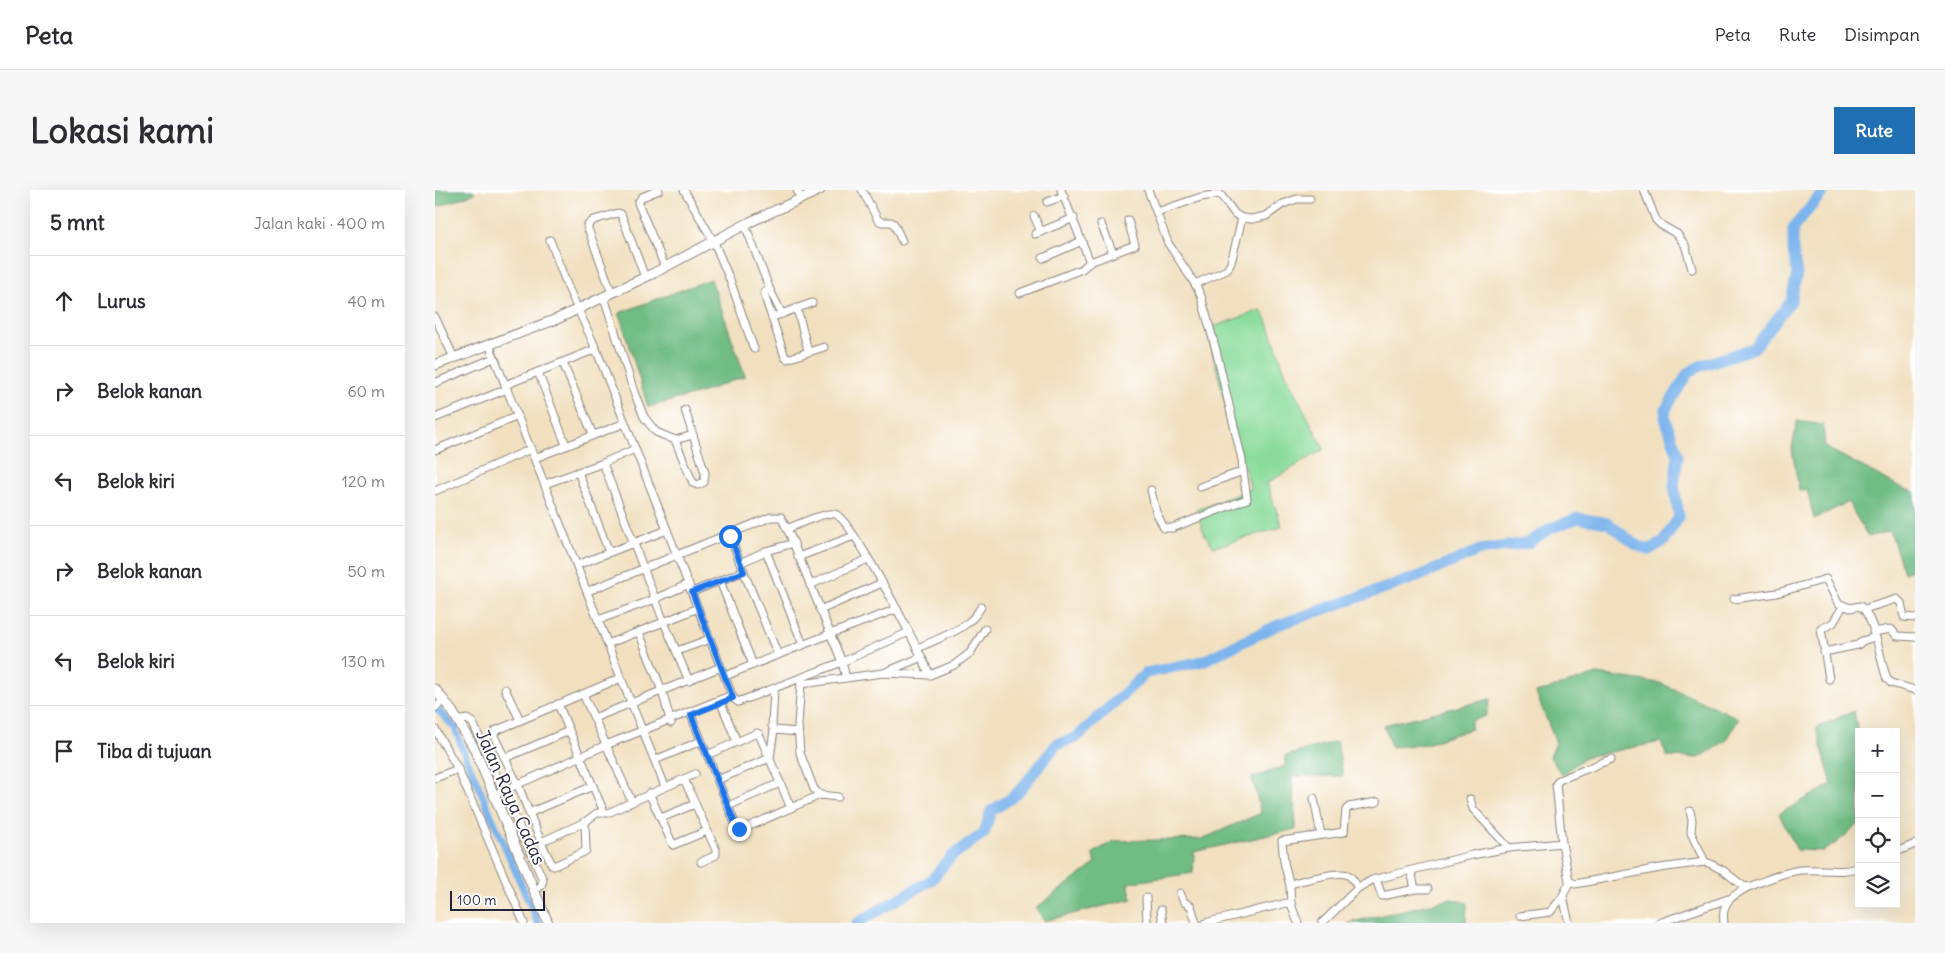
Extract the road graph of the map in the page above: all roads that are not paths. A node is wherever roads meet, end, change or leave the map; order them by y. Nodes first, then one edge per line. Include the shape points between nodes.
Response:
1 (659, 190) edge
2 (684, 190) edge
3 (797, 190) edge
4 (820, 190) edge
5 (862, 190) edge
6 (1148, 190) edge
7 (1645, 190) edge
8 (1063, 193) edge
9 (1222, 193) edge
10 (1310, 199) dead end
11 (801, 200) junction
12 (1047, 202) dead end
13 (1157, 212) junction
14 (1034, 216) dead end
15 (1073, 218) junction
16 (1242, 218) junction
17 (1128, 220) dead end
18 (1101, 224) dead end
19 (745, 225) junction
20 (549, 240) dead end
21 (902, 240) dead end
22 (1082, 241) junction
23 (714, 242) junction
24 (1113, 253) junction
25 (1043, 258) dead end
26 (1090, 262) junction
27 (665, 267) junction
28 (1692, 269) dead end
29 (645, 278) junction
30 (1195, 284) junction
31 (770, 290) junction
32 (1021, 294) dead end
33 (608, 295) junction
34 (812, 303) dead end
35 (797, 308) junction
36 (579, 309) junction
37 (781, 314) junction
38 (435, 317) edge
39 (773, 318) junction
40 (489, 344) junction
41 (824, 347) dead end
42 (596, 349) junction
43 (754, 349) dead end
44 (808, 351) junction
45 (454, 358) junction
46 (494, 358) junction
47 (563, 363) junction
48 (435, 365) edge
49 (538, 372) junction
50 (435, 383) edge
51 (506, 387) junction
52 (685, 410) dead end
53 (518, 416) junction
54 (435, 418) edge
55 (625, 423) junction
56 (593, 435) junction
57 (693, 435) junction
58 (675, 440) junction
59 (566, 446) junction
60 (531, 449) junction
61 (635, 449) junction
62 (435, 450) edge
63 (535, 458) junction
64 (603, 463) junction
65 (1243, 471) junction
66 (578, 472) junction
67 (545, 484) junction
68 (1200, 487) dead end
69 (435, 490) edge
70 (1151, 490) dead end
71 (787, 528) junction
72 (667, 530) junction
73 (730, 536) junction
74 (854, 536) junction
75 (635, 542) junction
76 (794, 544) junction
77 (766, 551) junction
78 (609, 552) junction
79 (678, 556) junction
80 (798, 557) junction
81 (868, 559) junction
82 (740, 563) junction
83 (577, 565) junction
84 (645, 569) junction
85 (744, 572) junction
86 (720, 581) junction
87 (883, 583) junction
88 (689, 584) junction
89 (810, 585) junction
90 (588, 592) junction
91 (692, 592) junction
92 (655, 598) junction
93 (1735, 599) dead end
94 (1843, 606) junction
95 (981, 607) dead end
96 (698, 608) junction
97 (897, 609) junction
98 (1864, 609) junction
99 (820, 610) junction
100 (1915, 618) edge
101 (598, 620) junction
102 (665, 622) junction
103 (985, 629) dead end
104 (639, 632) junction
105 (909, 632) junction
106 (830, 634) junction
107 (1874, 634) junction
108 (1915, 637) edge
109 (710, 639) junction
110 (607, 644) junction
111 (803, 645) junction
112 (917, 648) junction
113 (677, 651) junction
114 (1824, 652) junction
115 (778, 655) junction
116 (922, 657) junction
117 (841, 662) junction
118 (753, 665) junction
119 (721, 668) junction
120 (883, 673) junction
121 (930, 675) junction
122 (725, 676) junction
123 (621, 678) junction
124 (846, 678) junction
125 (1829, 679) dead end
126 (689, 681) junction
127 (802, 681) junction
128 (435, 689) edge
129 (505, 689) dead end
130 (774, 689) junction
131 (1915, 690) edge
132 (662, 691) junction
133 (583, 694) junction
134 (733, 697) junction
135 (631, 702) junction
136 (721, 703) junction
137 (439, 704) edge
138 (557, 704) junction
139 (691, 715) junction
140 (594, 718) junction
141 (520, 720) junction
142 (671, 721) junction
143 (435, 729) edge
144 (569, 730) junction
145 (775, 730) junction
146 (798, 732) junction
147 (643, 733) junction
148 (701, 742) junction
149 (737, 742) junction
150 (478, 746) junction
151 (607, 747) junction
152 (707, 755) junction
153 (505, 758) junction
154 (581, 758) junction
155 (770, 758) junction
156 (655, 760) junction
157 (1611, 760) dead end
158 (459, 769) junction
159 (695, 774) dead end
160 (435, 778) edge
161 (683, 779) junction
162 (717, 780) junction
163 (780, 783) junction
164 (593, 786) junction
165 (665, 786) junction
166 (519, 787) junction
167 (505, 793) junction
168 (649, 793) junction
169 (820, 795) junction
170 (495, 797) junction
171 (838, 797) dead end
172 (1314, 798) dead end
173 (1470, 799) dead end
174 (632, 802) junction
175 (1377, 802) dead end
176 (695, 804) junction
177 (728, 806) junction
178 (791, 808) junction
179 (1690, 811) dead end
180 (604, 812) junction
181 (529, 813) junction
182 (661, 818) junction
183 (585, 822) junction
184 (707, 830) junction
185 (1321, 835) junction
186 (541, 842) junction
187 (1562, 843) junction
188 (1915, 844) edge
189 (1509, 848) junction
190 (1900, 850) edge
191 (701, 862) dead end
192 (1705, 862) junction
193 (1855, 868) edge
194 (1411, 871) junction
195 (1376, 878) junction
196 (1570, 882) junction
197 (1290, 884) junction
198 (1748, 887) junction
199 (1358, 888) junction
200 (1415, 889) junction
201 (1428, 889) dead end
202 (533, 891) junction
203 (1180, 894) dead end
204 (1563, 896) junction
205 (1146, 898) dead end
206 (1728, 899) junction
207 (1291, 904) junction
208 (1161, 910) dead end
209 (1520, 916) dead end
210 (524, 923) edge
211 (548, 923) edge
212 (1147, 923) edge
213 (1163, 923) edge
214 (1197, 923) edge
215 (1205, 923) edge
216 (1297, 923) edge
217 (1322, 923) edge
218 (1569, 923) edge
219 (1659, 923) edge
220 (1724, 923) edge

1 - 27 street via 642,196 638,203
2 - 23 street
3 - 11 street
4 - 11 street
5 - 21 street via 878,220 894,224
6 - 13 street
7 - 28 street via 1657,220 1677,234 1685,245
8 - 12 street
8 - 15 street
9 - 13 street
9 - 16 street via 1231,210
10 - 16 street via 1288,202 1267,216
11 - 19 street
13 - 30 street via 1168,243
14 - 15 street via 1038,233
15 - 22 street
16 - 30 street via 1227,270
17 - 24 street via 1136,244
18 - 24 street
19 - 23 street
19 - 31 street
20 - 36 street
22 - 25 street
22 - 26 street
23 - 27 street
23 - 43 street
24 - 26 street
26 - 32 street via 1082,269
27 - 29 street
29 - 33 street
29 - 33 street via 622,215 618,213 594,220 587,226
30 - 65 street via 1216,350
31 - 37 street
31 - 39 street via 764,294
33 - 36 street
33 - 58 street via 634,392 645,417 656,432
34 - 35 street
35 - 37 street
35 - 44 street
36 - 40 street
36 - 42 street
37 - 39 street
38 - 45 street
39 - 44 street via 786,358
40 - 45 street
40 - 46 street
41 - 44 street
42 - 47 street
42 - 55 street
45 - 48 street
46 - 50 street
46 - 51 street
47 - 49 street
47 - 56 street
49 - 51 street
49 - 59 street
51 - 53 street
51 - 54 street
52 - 57 street
53 - 60 street
53 - 62 street
55 - 56 street
55 - 61 street
56 - 59 street
57 - 58 street
57 - 58 street via 705,473 704,482 698,485 693,483
59 - 63 street
60 - 63 street
60 - 69 street
61 - 64 street
61 - 72 street
63 - 67 street
64 - 66 street
64 - 75 street
65 - 68 street
65 - 70 street via 1247,499 1172,528 1164,528 1160,523
66 - 67 street
66 - 78 street
67 - 83 street
71 - 73 street via 781,517 771,517
71 - 74 street via 834,514
71 - 76 street
72 - 75 street
72 - 79 street
73 - 79 street
73 - 82 street
74 - 80 street
74 - 81 street
75 - 78 street
75 - 84 street
76 - 77 street
76 - 80 street
77 - 82 street
77 - 111 street
78 - 83 street
79 - 84 street
79 - 88 street
80 - 89 street
81 - 87 street
81 - 89 street
82 - 85 street
83 - 90 street
84 - 90 street
84 - 92 street
85 - 86 street
85 - 115 street
86 - 91 street
86 - 118 street
87 - 97 street
87 - 99 street
88 - 91 street
88 - 92 street
89 - 99 street
90 - 101 street
91 - 96 street
92 - 101 street
92 - 102 street
93 - 94 street via 1777,593 1826,579 1835,600
94 - 98 street
94 - 114 street via 1833,623 1821,629
95 - 112 street via 968,624
96 - 102 street
96 - 109 street
97 - 105 street
97 - 106 street
98 - 100 street via 1897,599 1905,617
98 - 107 street
99 - 106 street
101 - 110 street
102 - 104 street
102 - 113 street
103 - 121 street via 970,653 954,666
104 - 110 street
104 - 132 street
105 - 112 street
105 - 117 street
106 - 111 street
106 - 117 street
107 - 108 street via 1891,629 1897,636
107 - 114 street via 1858,645
107 - 131 street via 1887,679
109 - 113 street
109 - 119 street
110 - 123 street
111 - 115 street
112 - 116 street
113 - 126 street
114 - 125 street
115 - 118 street
116 - 120 street
116 - 121 street
117 - 124 street
117 - 127 street
118 - 122 street
119 - 122 street
119 - 126 street
120 - 121 street
120 - 124 street
122 - 134 street
123 - 133 street
123 - 135 street
124 - 127 street
126 - 132 street
127 - 130 street
127 - 146 street
128 - 137 street, Jalan Raya Cadas
129 - 141 street
130 - 134 street via 738,702
130 - 145 street via 772,726
132 - 135 street
132 - 142 street
133 - 138 street
133 - 140 street
134 - 136 street
134 - 142 street
135 - 140 street
135 - 147 street
136 - 139 street
136 - 149 street
137 - 150 street, Jalan Raya Cadas
138 - 141 street
138 - 144 street
139 - 142 street
139 - 148 street
140 - 151 street
141 - 153 street via 495,731 494,736
142 - 147 street
143 - 158 street
144 - 153 street
144 - 154 street
145 - 146 street
145 - 155 street
146 - 169 street via 800,753 809,780
147 - 151 street
147 - 156 street
148 - 152 street
148 - 156 street
149 - 152 street
149 - 155 street via 758,733
150 - 167 street
150 - 170 street, Jalan Raya Cadas
151 - 154 street
151 - 174 street
152 - 162 street
153 - 166 street
154 - 164 street
154 - 166 street
155 - 162 street
155 - 163 street
156 - 165 street
157 - 187 street via 1556,784
158 - 160 street
158 - 210 street
159 - 161 street
161 - 165 street
161 - 176 street
162 - 177 street
163 - 177 street
163 - 178 street
164 - 180 street
164 - 181 street
165 - 168 street
166 - 167 street
166 - 181 street
167 - 170 street
167 - 202 street via 543,880 541,886
168 - 174 street
168 - 182 street
169 - 171 street
169 - 178 street
170 - 202 street, Jalan Raya Cadas
172 - 185 street
173 - 189 street via 1473,809
174 - 180 street
175 - 185 street via 1349,807 1345,812 1344,832
176 - 182 street
176 - 184 street
177 - 178 street via 739,829
179 - 192 street via 1693,820 1691,833
180 - 183 street via 597,812
181 - 186 street
182 - 184 street via 673,844
183 - 186 street
183 - 186 street via 586,851 555,866
184 - 191 street via 717,853
185 - 197 street via 1282,841
187 - 189 street
187 - 196 street
188 - 190 street
189 - 194 street
192 - 196 street via 1578,884
192 - 198 street
193 - 198 street via 1845,871 1799,870
194 - 195 street
194 - 200 street
195 - 199 street
195 - 200 street via 1382,896
196 - 204 street
197 - 199 street via 1345,874
197 - 207 street
198 - 206 street
199 - 217 street
200 - 201 street
202 - 211 street, Jalan Raya Cadas
203 - 214 street via 1183,902 1191,906
204 - 209 street via 1548,913
204 - 218 street
205 - 212 street
206 - 219 street
206 - 220 street
207 - 215 street
207 - 216 street
208 - 213 street

